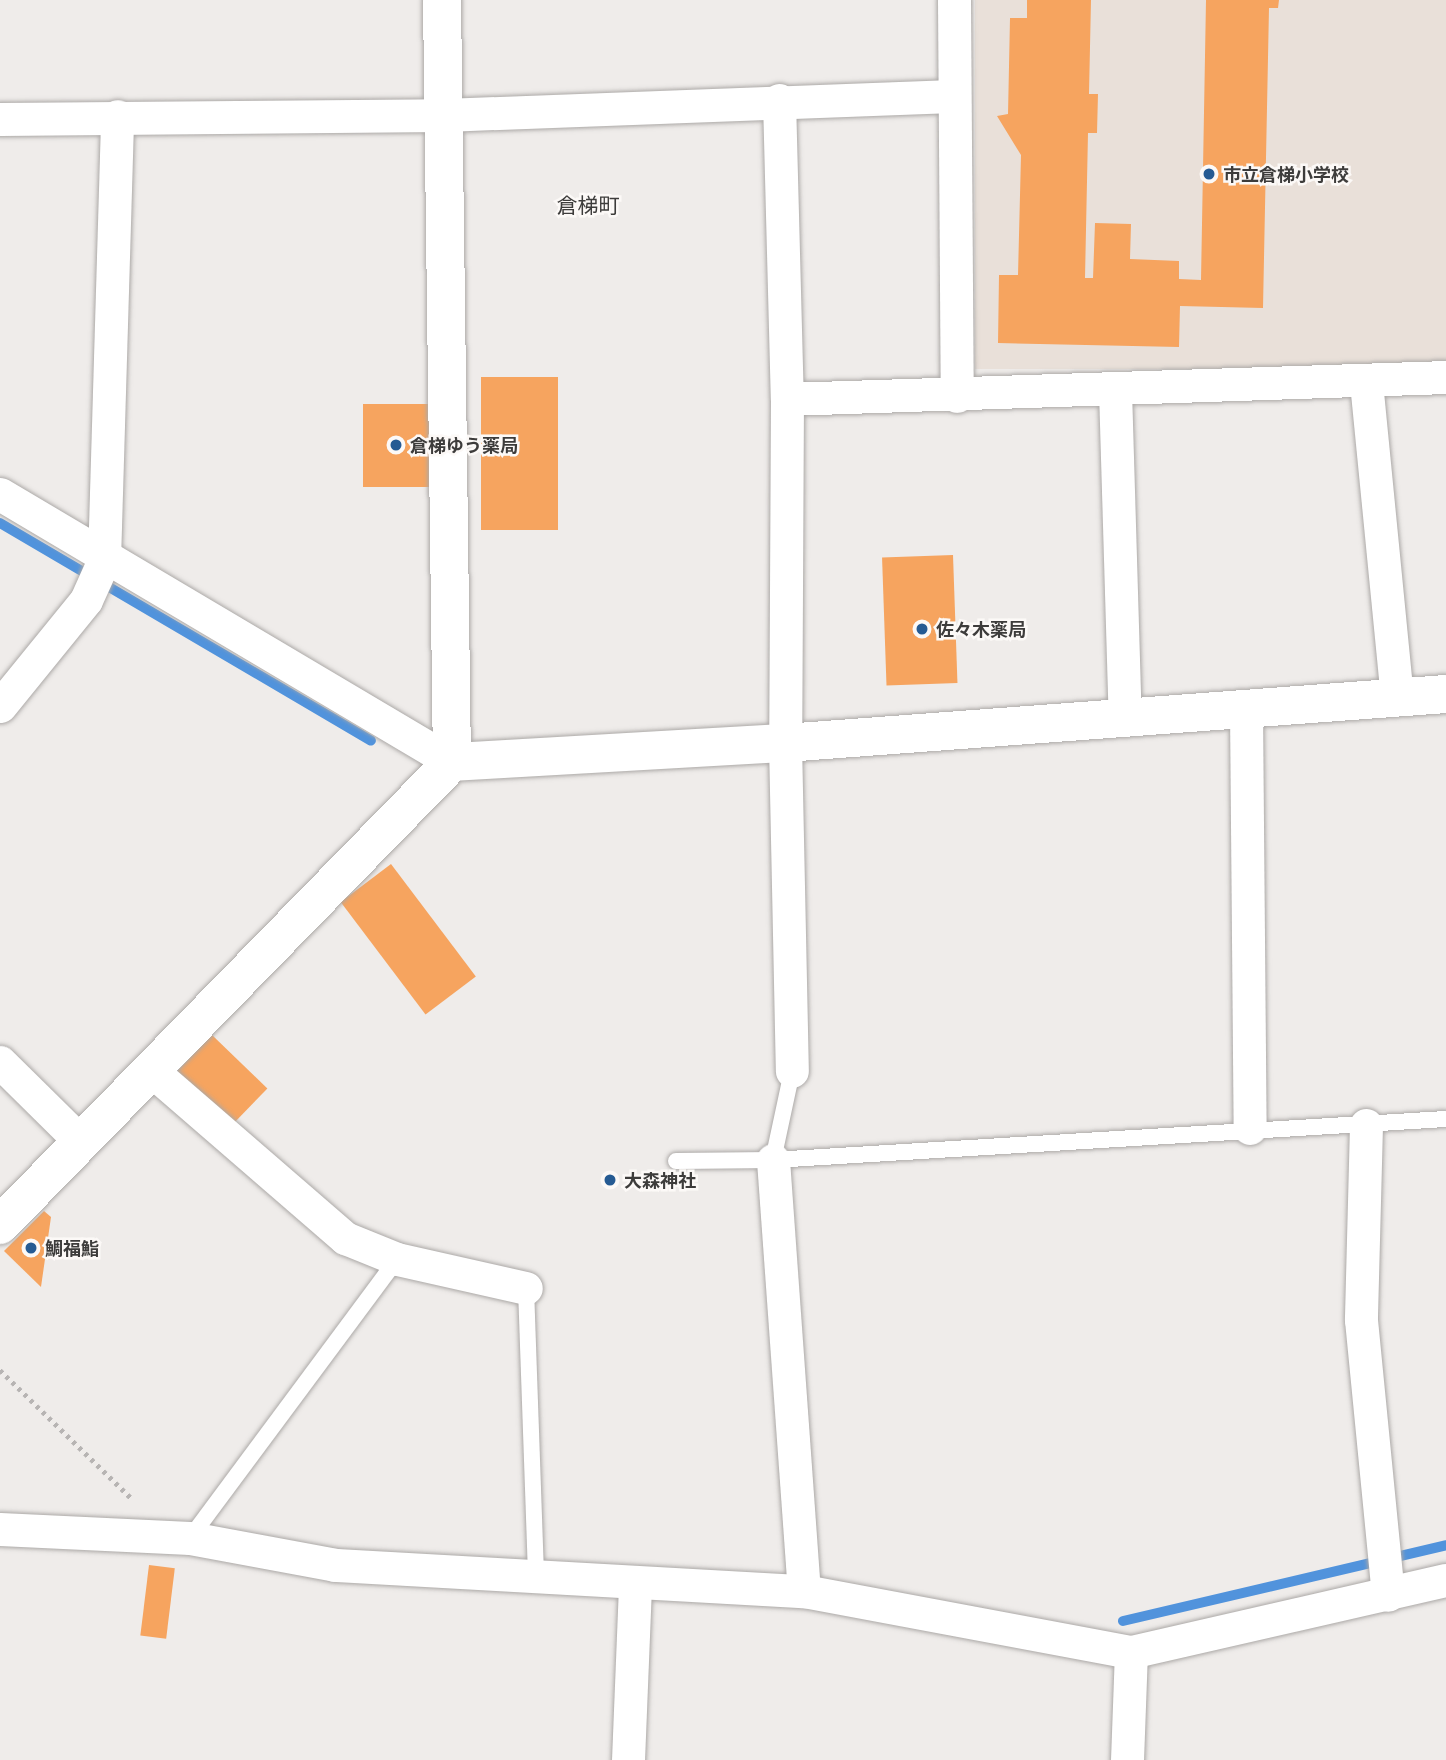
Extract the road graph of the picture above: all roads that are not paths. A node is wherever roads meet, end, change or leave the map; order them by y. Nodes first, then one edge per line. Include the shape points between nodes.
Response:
1 (442, 0) edge
2 (954, 0) edge
3 (953, 96) junction
4 (779, 100) junction
5 (444, 115) junction
6 (117, 116) junction
7 (0, 119) edge
8 (1446, 377) edge
9 (1366, 382) junction
10 (1115, 390) junction
11 (957, 396) junction
12 (787, 399) junction
13 (0, 495) edge
14 (96, 579) junction
15 (1446, 694) edge
16 (1397, 698) junction
17 (0, 706) edge
18 (1246, 709) junction
19 (1125, 718) junction
20 (785, 743) junction
21 (452, 762) junction
22 (0, 1062) edge
23 (151, 1070) junction
24 (792, 1071) joint
25 (1446, 1119) edge
26 (1366, 1125) junction
27 (1250, 1128) junction
28 (81, 1142) junction
29 (773, 1160) junction
30 (676, 1161) dead end
31 (0, 1225) edge
32 (397, 1259) junction
33 (526, 1288) joint
34 (0, 1529) edge
35 (181, 1538) junction
36 (536, 1575) junction
37 (1446, 1580) edge
38 (635, 1584) junction
39 (804, 1591) junction
40 (1388, 1595) junction
41 (1131, 1652) junction
42 (628, 1760) edge
43 (1127, 1760) edge

1 - 5 street
2 - 3 street
3 - 4 street
3 - 11 street
4 - 5 street
4 - 12 street
5 - 6 street
5 - 21 street
6 - 7 street
6 - 14 street
8 - 9 street
9 - 10 street
9 - 16 street
10 - 11 street
10 - 19 street
11 - 12 street
12 - 20 street
13 - 14 street
14 - 17 street
14 - 21 street
15 - 16 street
16 - 18 street
18 - 19 street
18 - 27 street
19 - 20 street
20 - 21 street
20 - 24 street
21 - 23 street
22 - 28 street
23 - 28 street
23 - 32 street via 345,1238
24 - 29 lane
25 - 26 lane
26 - 27 lane
26 - 40 street via 1361,1320
27 - 29 lane
28 - 31 street
29 - 30 lane
29 - 39 street
32 - 33 street
32 - 35 lane
33 - 36 lane
34 - 35 street
35 - 36 street via 335,1565
36 - 38 street
37 - 40 street
38 - 39 street
38 - 42 street
39 - 41 street
40 - 41 street
41 - 43 street

